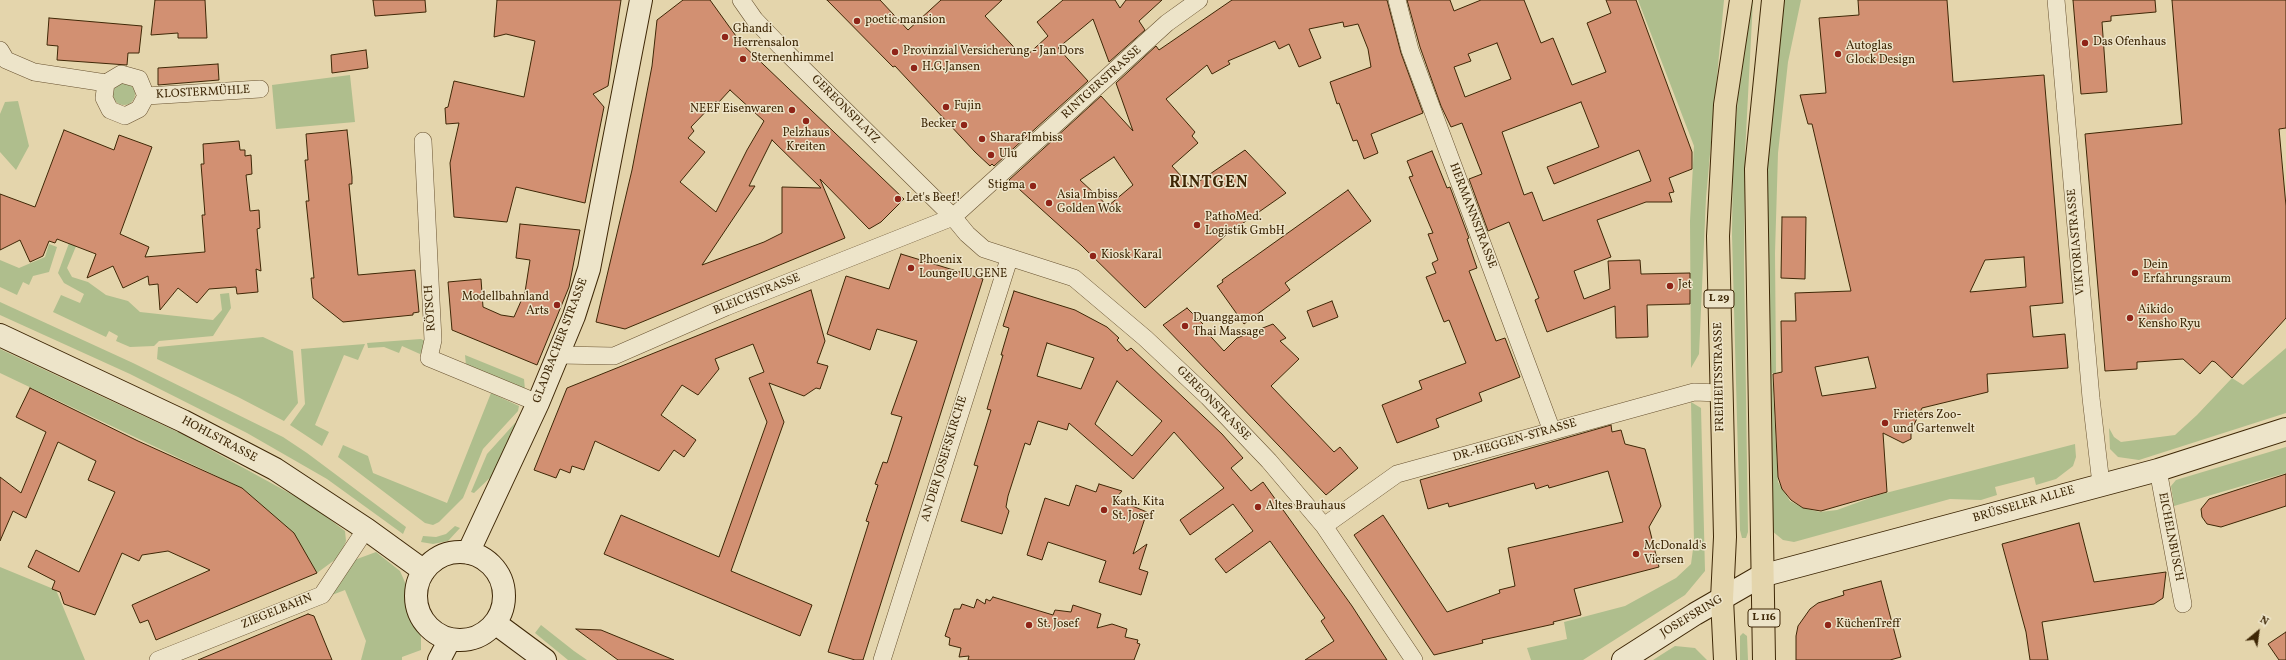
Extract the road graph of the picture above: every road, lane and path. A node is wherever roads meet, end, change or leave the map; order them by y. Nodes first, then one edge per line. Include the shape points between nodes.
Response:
1 (641, 0) edge
2 (741, 0) edge
3 (1199, 0) edge
4 (1397, 0) edge
5 (1741, 0) edge
6 (1773, 0) edge
7 (2056, 0) edge
8 (0, 50) edge
9 (106, 84) junction
10 (260, 89) dead end
11 (146, 96) junction
12 (423, 141) dead end
13 (954, 217) junction
14 (1009, 259) junction
15 (0, 336) edge
16 (558, 355) junction
17 (1720, 393) junction
18 (538, 404) junction
19 (2286, 429) edge
20 (1552, 431) junction
21 (2158, 470) junction
22 (2101, 484) junction
23 (1324, 526) junction
24 (366, 530) junction
25 (468, 553) junction
26 (424, 571) junction
27 (1761, 576) junction
28 (1722, 599) junction
29 (2183, 604) dead end
30 (495, 622) junction
31 (450, 639) junction
32 (158, 660) edge
33 (439, 660) edge
34 (545, 660) edge
35 (882, 660) edge
36 (1414, 660) edge
37 (1623, 660) edge
38 (1725, 660) edge
39 (1764, 660) edge

1 - 16 main road, GLADBACHER STRASSE via 589,269
2 - 13 street, GEREONSPLATZ via 780,46
3 - 13 street, RINTGERSTRASSE via 1167,23
4 - 20 street, HERMANNSTRASSE via 1410,50
5 - 17 main road, FREIHEITSSTRASSE / L 29 via 1725,105 1718,236
6 - 27 main road via 1756,168
7 - 22 street, VIKTORIASTRASSE
8 - 9 street via 6,60 34,72
9 - 11 street, KLOSTERMÜHLE via 121,74 139,79
9 - 11 street, KLOSTERMÜHLE via 104,98 110,110 125,116 139,109
10 - 11 street, KLOSTERMÜHLE
12 - 18 street, RÖTSCH via 433,340 429,358
13 - 14 street, GEREONSTRASSE via 967,234 984,249
13 - 16 street, BLEICHSTRASSE via 726,307 614,356
14 - 23 street, GEREONSTRASSE via 1074,278 1133,328 1219,409 1269,461
14 - 35 street, AN DER JOSEFSKIRCHE
15 - 24 main road, HOHLSTRASSE via 183,421 254,458
16 - 18 main road, GLADBACHER STRASSE
17 - 20 street, DR.-HEGGEN-STRASSE via 1694,392
17 - 28 main road, FREIHEITSSTRASSE / L 29 via 1725,537
18 - 25 main road, GLADBACHER STRASSE
19 - 21 main road, BRÜSSELER ALLEE
20 - 23 street, DR.-HEGGEN-STRASSE via 1397,474
21 - 22 main road, BRÜSSELER ALLEE
21 - 29 street, EICHELNBUSCH
22 - 27 main road, BRÜSSELER ALLEE via 1907,539
23 - 36 street, GEREONSTRASSE
24 - 26 main road, HOHLSTRASSE
24 - 32 street, ZIEGELBAHN via 322,595
25 - 26 main road via 443,555
25 - 30 main road via 482,558 501,580 503,602
26 - 31 main road via 417,584 418,612 426,624
27 - 28 main road, JOSEFSRING
27 - 39 main road, L 116
28 - 37 main road, JOSEFSRING
28 - 38 main road, FREIHEITSSTRASSE
30 - 31 main road via 486,632 475,638
30 - 34 main road
31 - 33 main road

